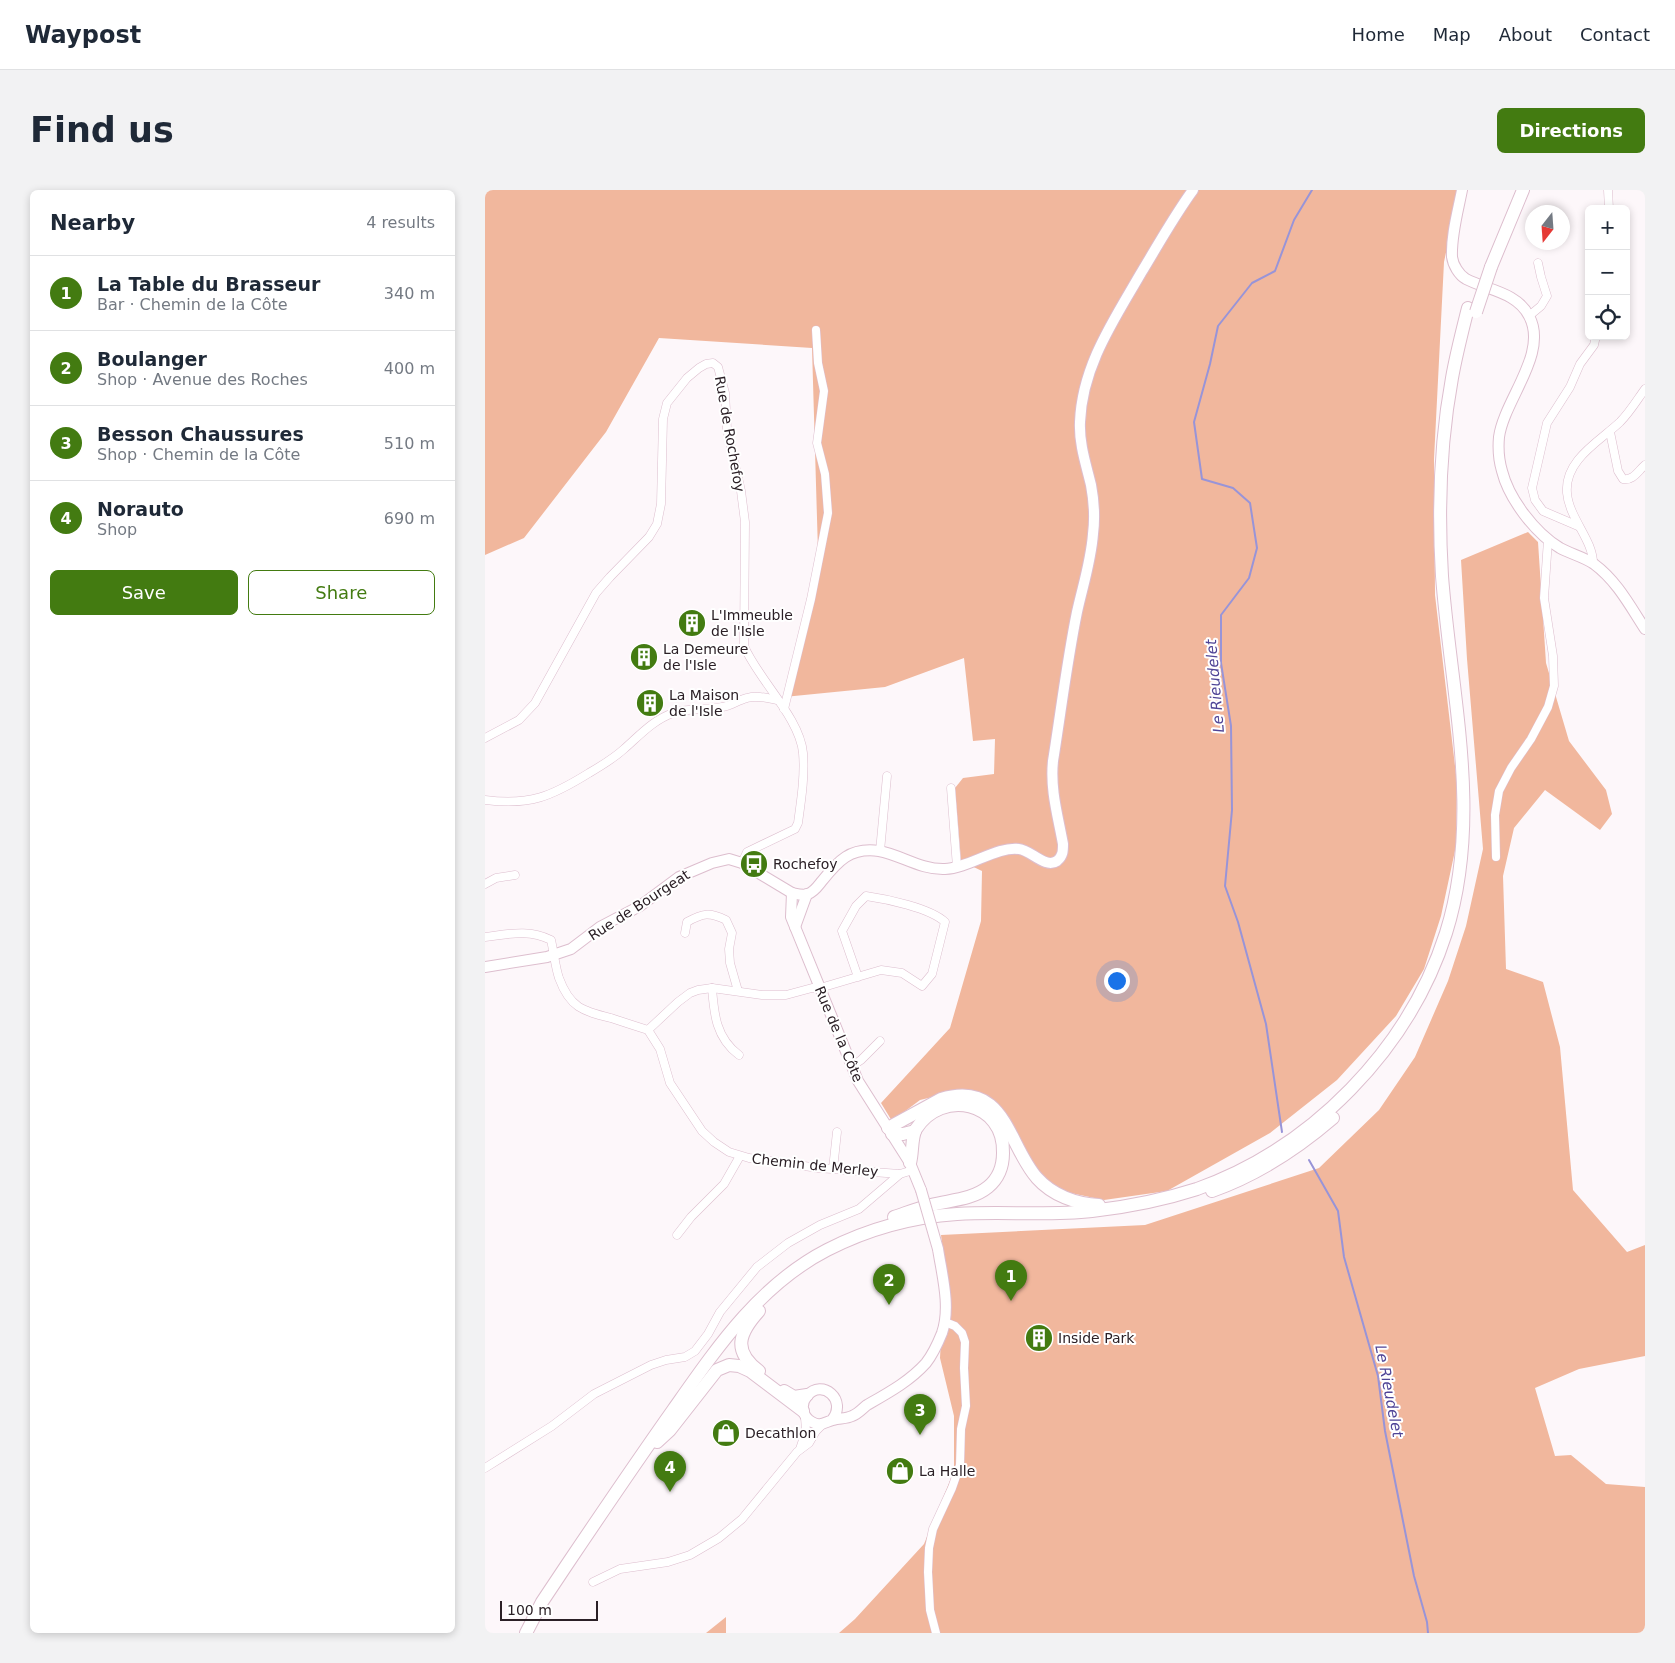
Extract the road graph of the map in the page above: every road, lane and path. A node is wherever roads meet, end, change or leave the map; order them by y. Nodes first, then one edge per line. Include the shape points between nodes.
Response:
1 (1193, 190) edge
2 (1462, 190) edge
3 (1515, 190) edge
4 (1523, 190) edge
5 (1608, 190) edge
6 (1609, 205) edge
7 (1538, 262) dead end
8 (1487, 266) junction
9 (1472, 310) junction
10 (1529, 316) junction
11 (816, 330) dead end
12 (1595, 340) edge
13 (1645, 389) edge
14 (1610, 432) junction
15 (1645, 465) edge
16 (1578, 526) junction
17 (1548, 540) junction
18 (1593, 564) junction
19 (1644, 625) edge
20 (777, 700) junction
21 (784, 709) junction
22 (485, 738) edge
23 (887, 776) dead end
24 (951, 788) dead end
25 (485, 800) edge
26 (880, 852) junction
27 (1496, 857) dead end
28 (742, 863) junction
29 (957, 867) junction
30 (515, 875) dead end
31 (485, 884) edge
32 (793, 893) junction
33 (807, 894) junction
34 (795, 927) junction
35 (685, 933) dead end
36 (485, 937) edge
37 (554, 956) junction
38 (485, 967) edge
39 (859, 976) junction
40 (711, 988) junction
41 (820, 988) junction
42 (738, 991) junction
43 (648, 1030) junction
44 (879, 1041) dead end
45 (739, 1054) dead end
46 (852, 1066) junction
47 (890, 1131) junction
48 (915, 1131) junction
49 (837, 1132) dead end
50 (739, 1156) junction
51 (911, 1166) junction
52 (833, 1169) junction
53 (900, 1174) junction
54 (1151, 1202) junction
55 (677, 1235) dead end
56 (771, 1294) junction
57 (945, 1322) junction
58 (725, 1338) junction
59 (807, 1395) junction
60 (837, 1405) junction
61 (863, 1408) junction
62 (804, 1414) junction
63 (827, 1422) junction
64 (656, 1444) junction
65 (800, 1449) junction
66 (485, 1468) edge
67 (593, 1582) dead end
68 (526, 1633) edge
69 (534, 1633) edge
70 (937, 1633) edge

1 - 29 street via 1096,352 1083,394 1081,446 1092,494 1094,532 1091,560 1077,611 1051,778 1063,844 1061,858 1055,863 1041,860 1027,851 1005,850
2 - 10 street via 1453,243 1452,259 1457,270 1464,278 1508,296
3 - 8 highway
4 - 8 highway
5 - 6 street
7 - 10 street via 1547,296
8 - 9 highway, bridge
9 - 54 highway via 1451,384 1442,474 1442,572 1465,816 1458,881 1447,930 1426,984 1411,1011 1377,1060 1341,1099 1299,1134 1246,1167 1196,1189
9 - 56 highway via 1452,419 1447,500 1449,577 1471,790 1470,841 1463,890 1445,951 1425,997 1393,1053 1358,1094 1301,1145 1229,1185 1175,1203 1089,1218 959,1218 904,1225 850,1242 795,1275
10 - 17 street via 1535,341 1499,437 1499,461 1507,486 1518,505
11 - 21 street via 824,391 817,443 825,474 828,513
12 - 16 street via 1547,423 1532,488 1543,511
13 - 14 street
14 - 15 street via 1618,471 1623,479 1632,478
14 - 16 street via 1585,452 1568,478 1567,493
16 - 18 street via 1593,554
17 - 18 street
17 - 27 street via 1543,598 1553,656 1554,686 1548,708 1499,791 1495,815
18 - 19 street via 1609,577
20 - 21 street, Rue de Rochefoy
20 - 22 street, Rue de Rochefoy via 749,659 744,646 745,522 741,491 727,429 721,375 718,367 706,364 687,378 667,403 663,419 661,504 657,524 649,537 596,593 535,703 519,720
20 - 25 street via 747,698 730,706 671,713 644,730 623,751 561,790 537,799 514,802
21 - 28 street, Rue de Rochefoy via 803,752 798,823 795,829 747,852
23 - 26 street
24 - 29 street
26 - 29 street via 933,868
26 - 33 street via 866,850 850,854 838,861
28 - 32 street, Rue de Bourgeat
28 - 37 street, Rue de Bourgeat via 729,859 692,870 625,915 600,927 571,949
30 - 31 street via 496,878
32 - 33 street, Rue de Bourgeat
32 - 34 street, Rue de la Côte via 791,917
33 - 34 street
34 - 41 street, Rue de la Côte
35 - 42 street via 687,922 700,915 714,914 726,920 732,933 730,963
36 - 37 street via 531,933 551,940
37 - 38 street, Rue de Bourgeat
37 - 43 street via 564,991 581,1009
39 - 39 street via 881,970 902,973 922,986 932,974 945,922 937,915 866,896 856,906 842,931
39 - 41 street
40 - 42 street
40 - 43 street via 690,993
40 - 45 street via 714,1015 723,1039
41 - 42 street via 785,996
41 - 46 street, Rue de la Côte
43 - 50 street, Chemin de Merley via 659,1049 670,1083 702,1131 721,1147
44 - 46 street
46 - 47 street, Rue de la Côte
47 - 48 highway via 903,1134
47 - 51 street, Rue de la Côte
47 - 54 highway via 941,1099 973,1097 999,1113 1024,1159 1046,1187 1073,1201 1088,1204
48 - 51 highway
48 - 58 highway via 923,1120 947,1106 980,1109 995,1122 1004,1144 1003,1164 996,1179 982,1192 972,1196 892,1217 831,1244 793,1267 761,1294
49 - 52 street
50 - 52 street, Chemin de Merley
50 - 55 street via 724,1184
51 - 53 street, Chemin de Merley
51 - 57 street, Rue de la Côte, bridge via 938,1250
52 - 53 street, Chemin de Merley
53 - 66 street via 859,1209 820,1225 757,1267 695,1350 685,1357 651,1365 594,1394 552,1426
54 - 58 highway via 1087,1212 932,1216 883,1227 824,1251 799,1267 758,1301
56 - 59 highway via 767,1304 744,1331 742,1351 754,1368 786,1393 794,1397
56 - 64 highway via 716,1357
57 - 61 street via 939,1341 914,1375
57 - 70 street via 955,1326 965,1342 966,1406 961,1430 960,1465 933,1529 929,1548 930,1610
58 - 68 highway via 571,1558
59 - 60 street via 816,1390 827,1391
59 - 62 street
60 - 61 street via 849,1410
60 - 63 street via 837,1411
61 - 63 street via 851,1417
62 - 63 street via 813,1423
62 - 64 highway via 750,1372 739,1366 729,1366 717,1370
62 - 65 street via 806,1431
63 - 65 street
64 - 69 highway via 571,1568
65 - 67 street via 742,1519 709,1545 672,1561 620,1569

